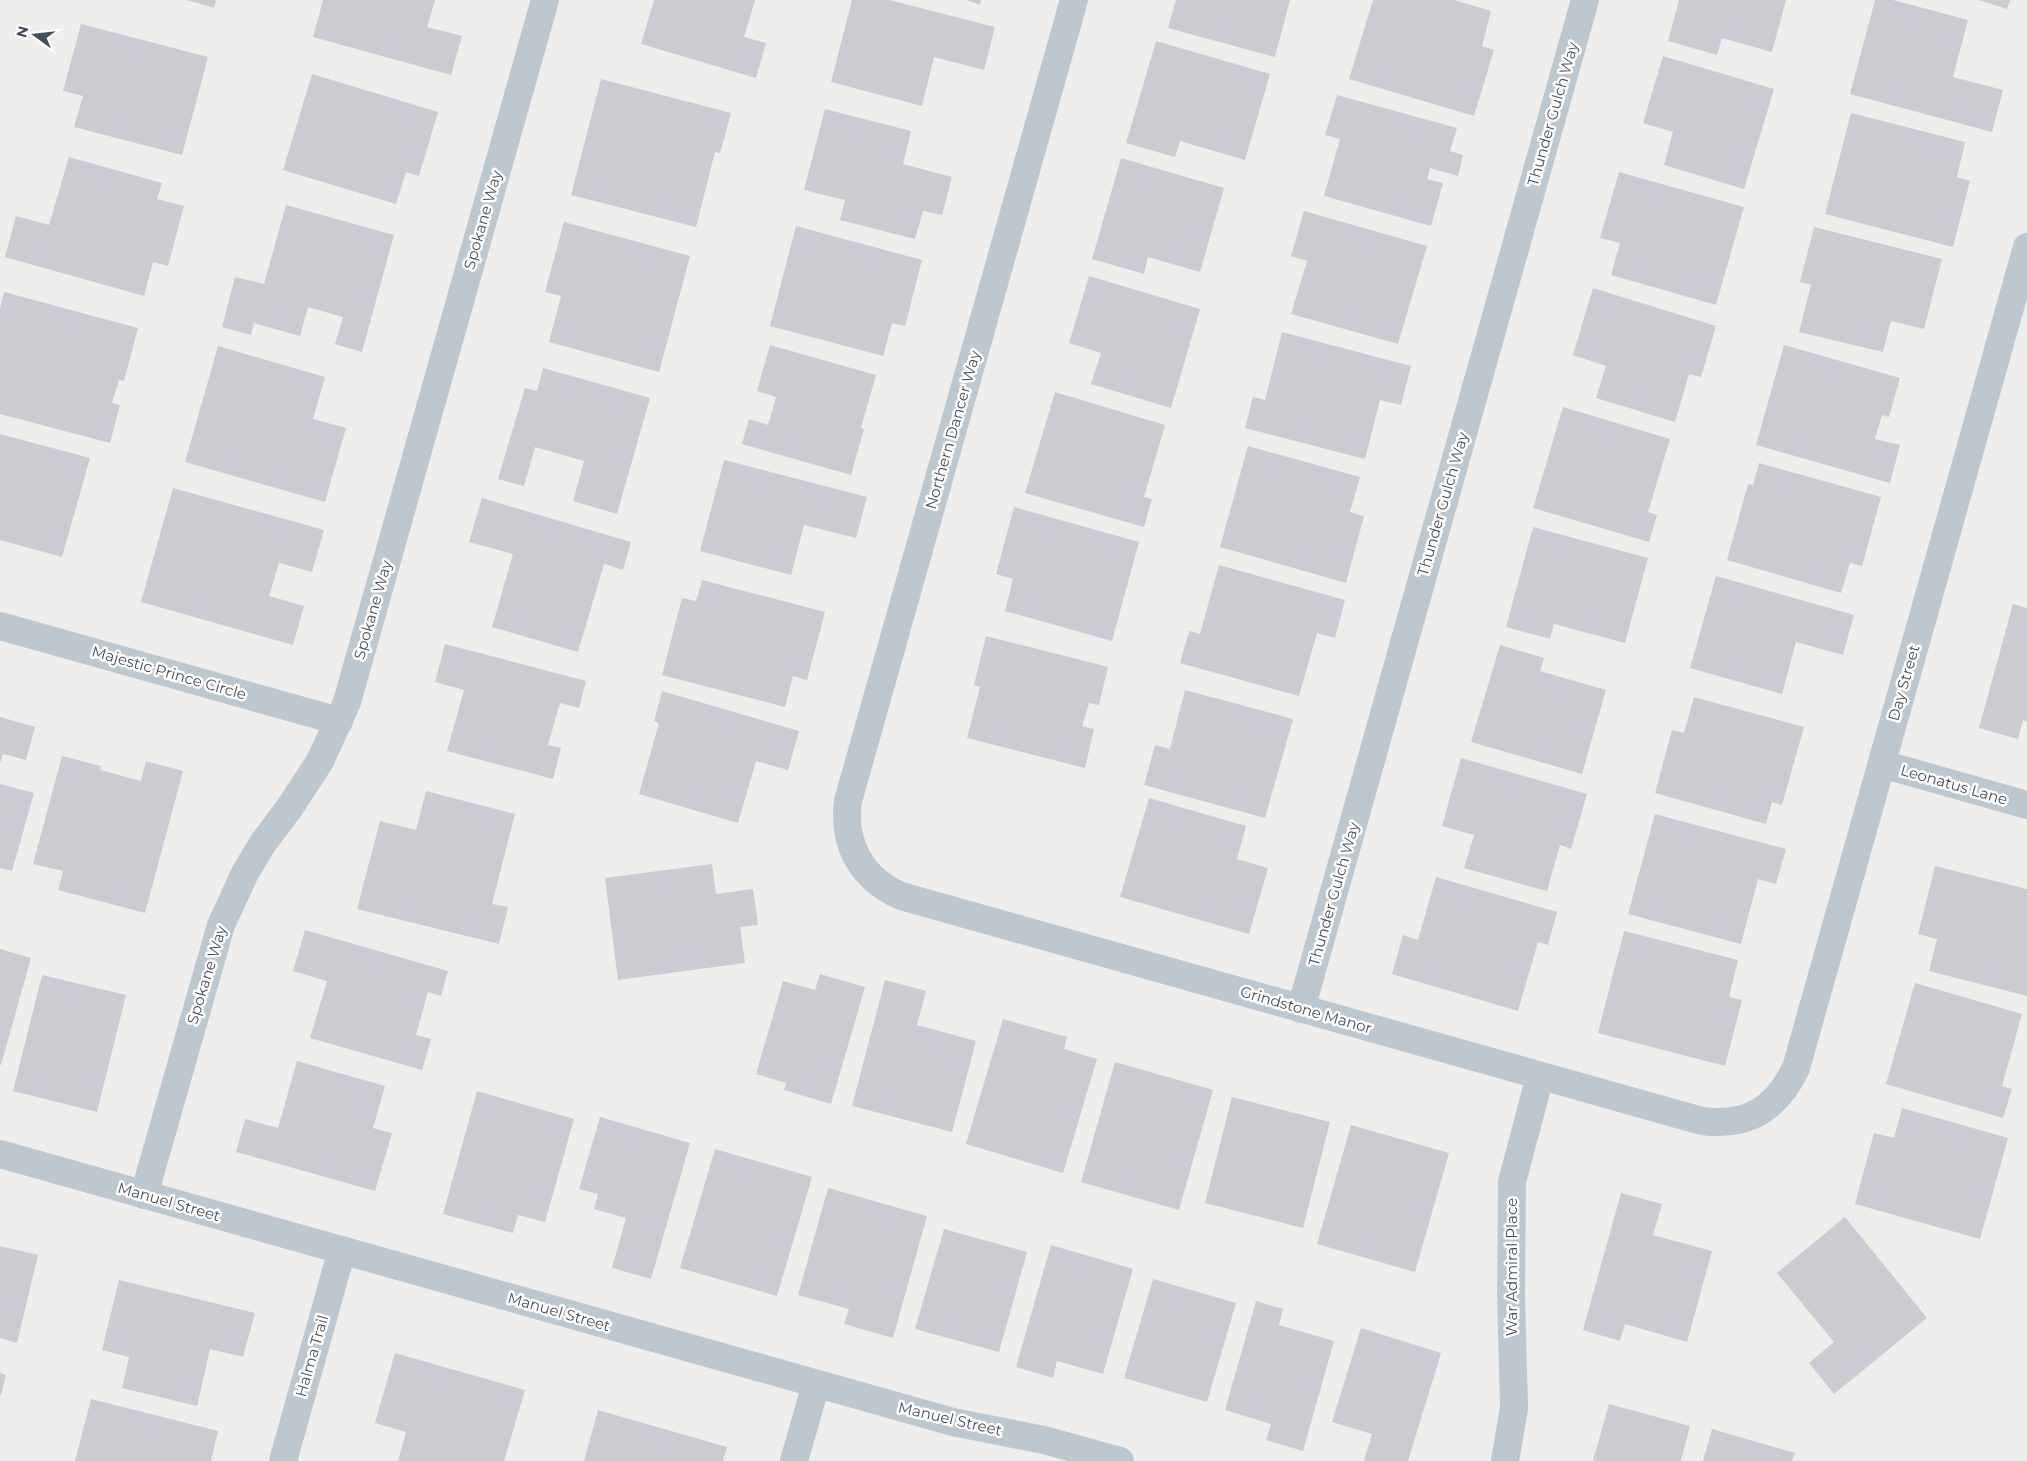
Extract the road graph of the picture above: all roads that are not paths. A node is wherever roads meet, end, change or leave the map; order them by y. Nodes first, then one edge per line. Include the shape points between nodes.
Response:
1 (545, 0) edge
2 (1074, 0) edge
3 (1585, 0) edge
4 (2027, 247) edge
5 (0, 626) edge
6 (339, 721) junction
7 (1882, 764) junction
8 (2027, 805) edge
9 (858, 861) joint
10 (1302, 1009) junction
11 (1540, 1076) junction
12 (1764, 1109) joint
13 (0, 1154) edge
14 (144, 1195) junction
15 (342, 1250) junction
16 (816, 1384) junction
17 (283, 1461) edge
18 (794, 1461) edge
19 (1120, 1461) edge
20 (1505, 1461) edge

1 - 6 street, Spokane Way via 353,683
2 - 9 street, Northern Dancer Way via 848,801 847,832
3 - 10 street, Thunder Gulch Way
4 - 7 street, Day Street
5 - 6 street, Majestic Prince Circle
6 - 14 street, Spokane Way via 308,780 245,873 221,925
7 - 8 street, Leonatus Lane
7 - 12 street, Day Street via 1796,1068 1787,1087
9 - 10 street, Grindstone Manor via 878,884 901,896
10 - 11 street, Grindstone Manor
11 - 12 street, Grindstone Manor via 1702,1121 1737,1121
11 - 20 street, War Admiral Place via 1512,1182 1514,1408
13 - 14 street, Manuel Street
14 - 15 street, Manuel Street
15 - 16 street, Manuel Street
15 - 17 street, Halma Trail
16 - 18 street
16 - 19 street, Manuel Street via 952,1422 1044,1440

